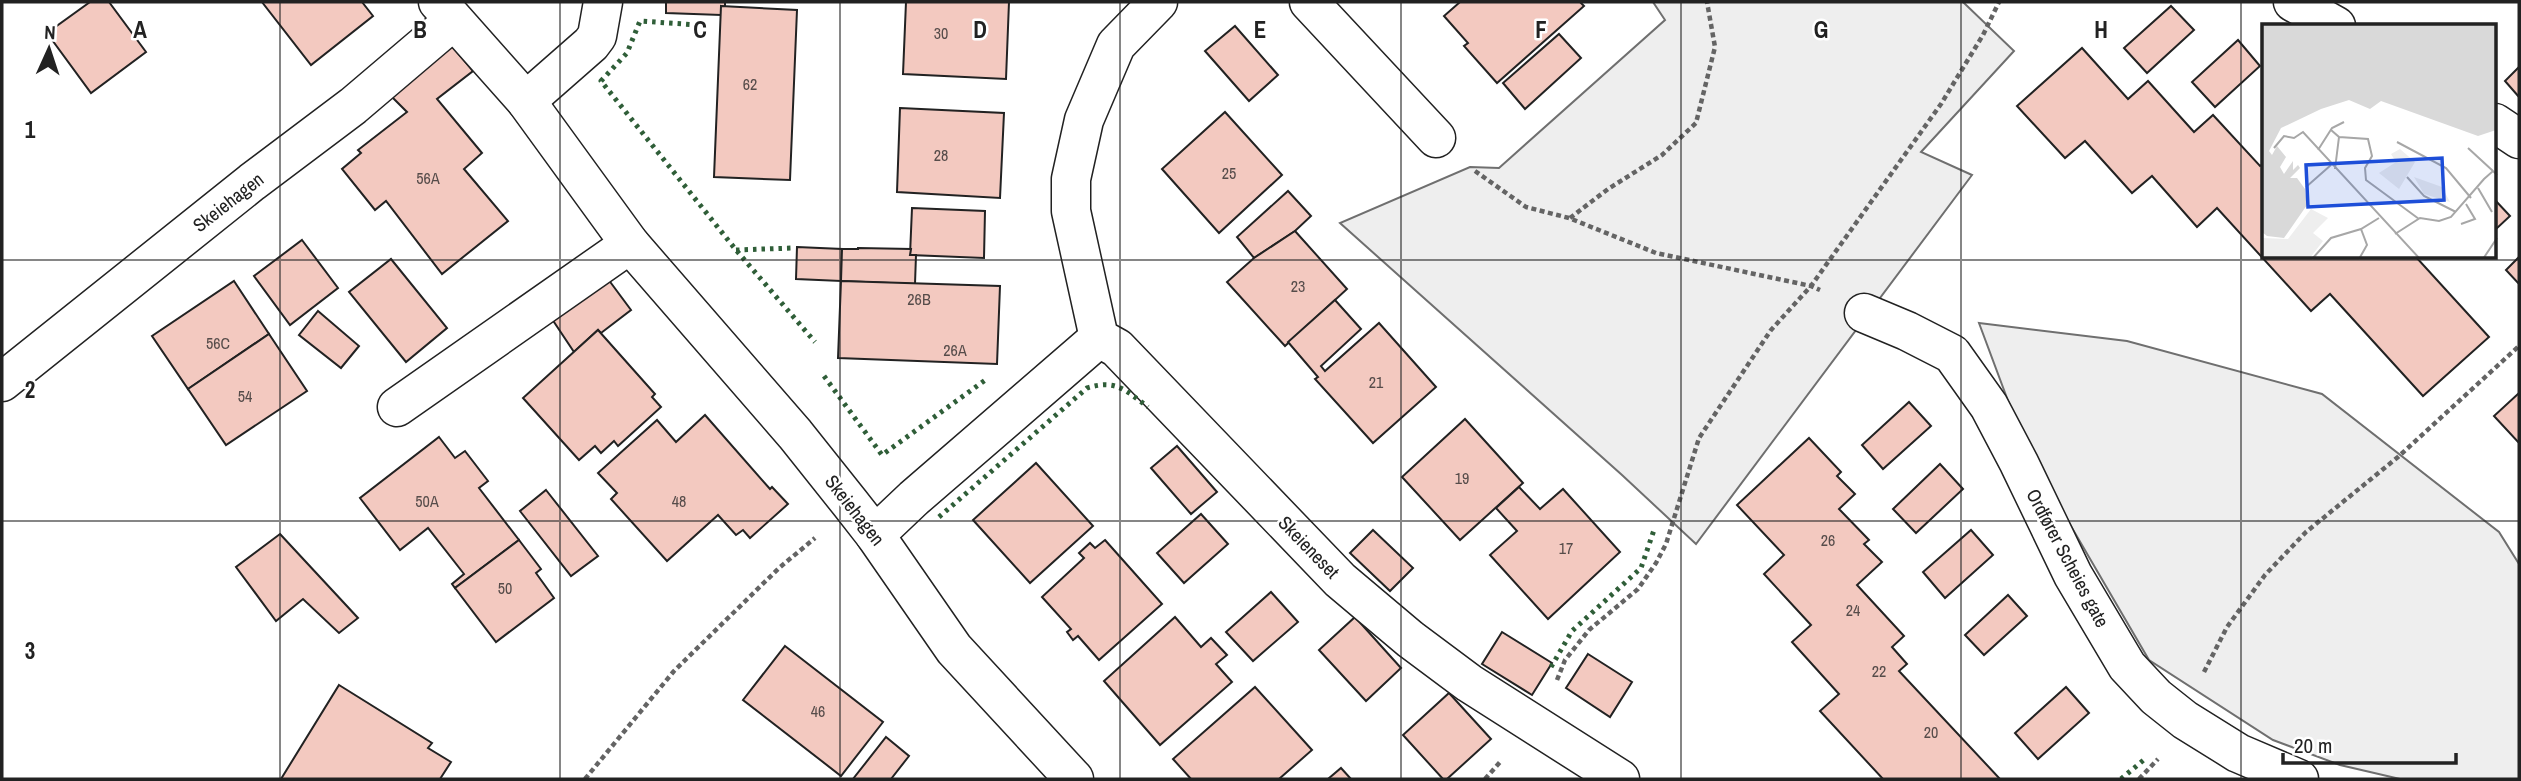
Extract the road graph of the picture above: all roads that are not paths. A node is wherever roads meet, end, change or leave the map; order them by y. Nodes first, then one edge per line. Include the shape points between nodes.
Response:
1 (603, 2) edge
2 (1158, 2) edge
3 (1309, 2) edge
4 (2293, 2) edge
5 (446, 11) edge
6 (2332, 24) edge
7 (526, 101) junction
8 (2496, 124) edge
9 (1436, 138) road end
10 (2519, 139) edge
11 (631, 244) junction
12 (1864, 313) road end
13 (1099, 338) junction
14 (2, 382) edge
15 (397, 407) dead end
16 (875, 535) junction
17 (1074, 779) edge
18 (1620, 779) edge
19 (2300, 779) edge

1 - 7 street via 597,36 591,44
2 - 13 street via 1116,45 1084,120 1071,179 1071,211
3 - 9 street
4 - 6 street
5 - 7 street, Skeiehagen
5 - 14 street, Skeiehagen via 353,106
7 - 11 street, Skeiehagen
8 - 10 street
11 - 15 street
11 - 16 street, Skeiehagen
12 - 19 street, Ordfører Scheies gate via 1952,354 1989,406 2073,575 2127,666 2156,697 2238,753
13 - 16 street
13 - 18 street, Skeieneset via 1117,348 1188,419 1340,580 1459,676
16 - 17 street, Skeiehagen via 954,649

